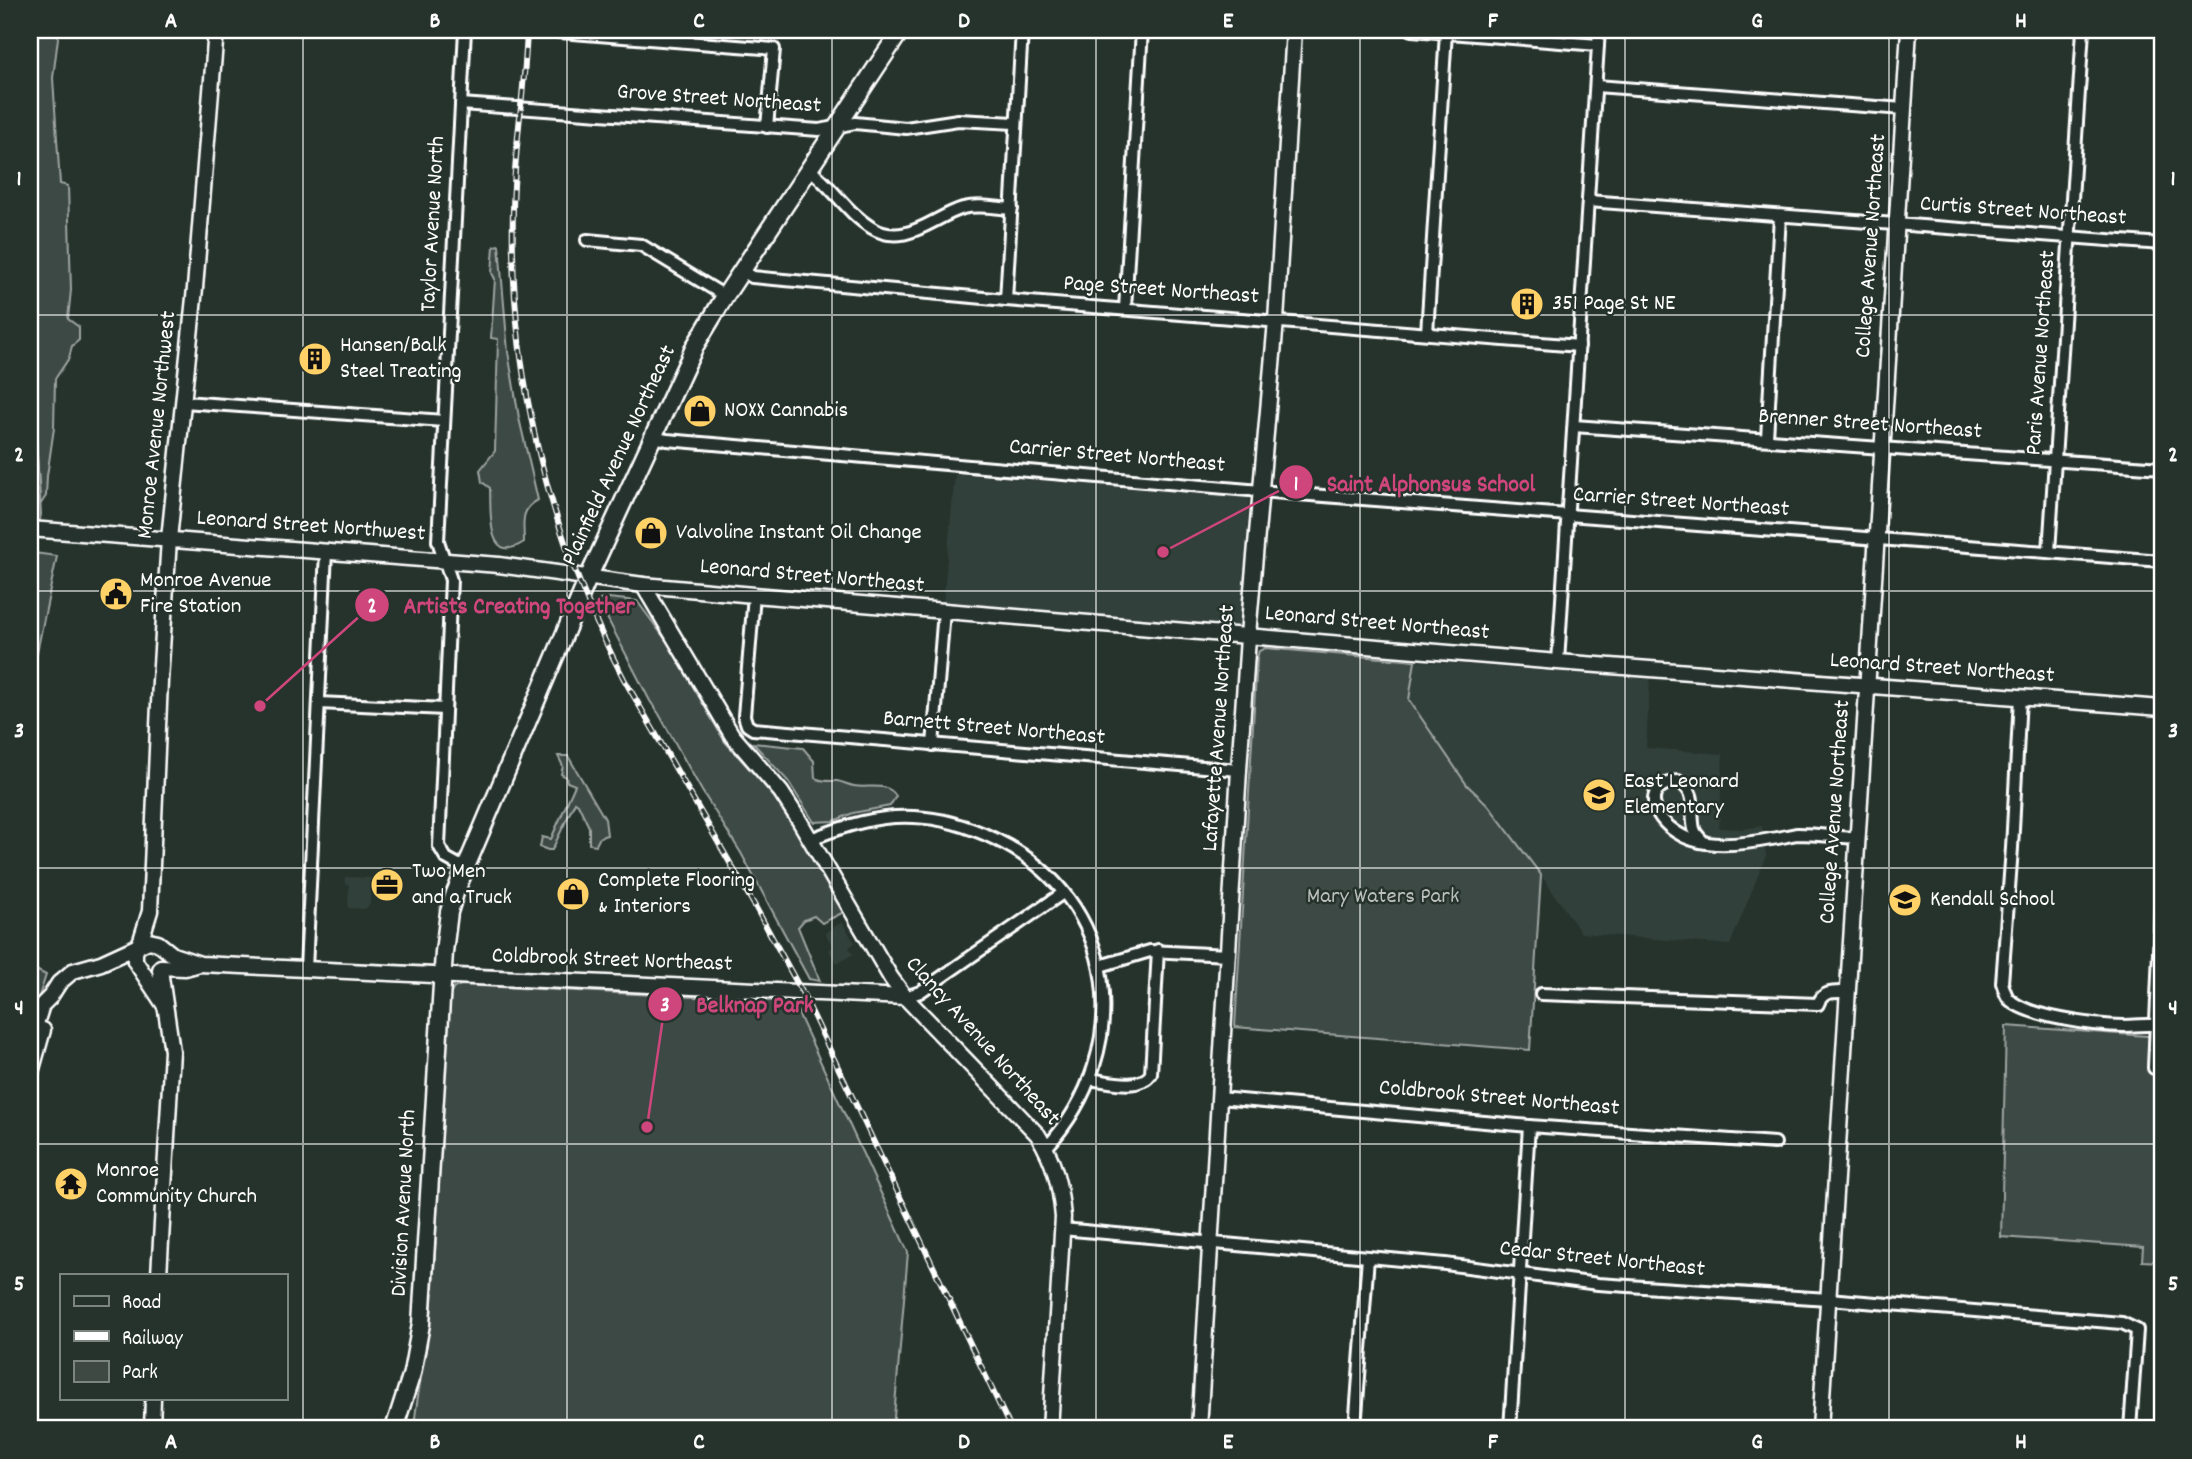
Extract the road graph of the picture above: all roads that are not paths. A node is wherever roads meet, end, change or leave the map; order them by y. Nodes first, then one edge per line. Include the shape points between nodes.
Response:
1 (216, 30) edge
2 (465, 30) edge
3 (901, 30) edge
4 (1022, 30) edge
5 (1142, 30) edge
6 (1294, 30) edge
7 (1412, 30) edge
8 (1599, 30) edge
9 (1909, 30) edge
10 (2083, 30) edge
11 (560, 32) edge
12 (1446, 32) junction
13 (1598, 45) junction
14 (1596, 86) junction
15 (461, 104) junction
16 (1904, 108) junction
17 (1015, 123) junction
18 (837, 126) junction
19 (767, 127) junction
20 (809, 169) junction
21 (1588, 201) junction
22 (1012, 209) junction
23 (1780, 216) junction
24 (1896, 223) junction
25 (2070, 237) junction
26 (587, 240) dead end
27 (2162, 244) edge
28 (741, 270) junction
29 (725, 296) junction
30 (1006, 300) junction
31 (1125, 309) junction
32 (1276, 321) junction
33 (1427, 333) junction
34 (1579, 346) junction
35 (184, 402) junction
36 (444, 421) junction
37 (1574, 426) junction
38 (654, 437) junction
39 (1767, 439) junction
40 (1882, 447) junction
41 (2056, 460) junction
42 (2162, 468) edge
43 (1261, 491) junction
44 (1567, 515) junction
45 (35, 530) edge
46 (169, 539) junction
47 (1876, 539) junction
48 (326, 552) junction
49 (2049, 552) junction
50 (444, 560) junction
51 (2162, 561) edge
52 (589, 576) junction
53 (643, 585) junction
54 (754, 596) junction
55 (944, 611) junction
56 (1249, 636) junction
57 (1558, 662) junction
58 (1866, 686) junction
59 (2020, 697) junction
60 (319, 703) junction
61 (2162, 708) edge
62 (445, 709) junction
63 (933, 745) junction
64 (1239, 770) junction
65 (1857, 838) junction
66 (811, 839) junction
67 (1705, 843) junction
68 (464, 868) junction
69 (2162, 883) edge
70 (1063, 893) junction
71 (150, 909) junction
72 (139, 945) junction
73 (162, 948) junction
74 (1158, 950) junction
75 (1228, 955) junction
76 (101, 963) junction
77 (200, 964) junction
78 (1100, 966) junction
79 (161, 967) junction
80 (306, 969) junction
81 (142, 970) junction
82 (442, 976) junction
83 (1847, 992) junction
84 (1541, 994) dead end
85 (52, 995) junction
86 (905, 997) junction
87 (165, 1006) junction
88 (2160, 1025) edge
89 (30, 1042) edge
90 (2154, 1068) dead end
91 (30, 1076) edge
92 (1090, 1079) junction
93 (1219, 1098) junction
94 (1529, 1126) junction
95 (1775, 1143) dead end
96 (1045, 1148) junction
97 (1062, 1229) junction
98 (1210, 1242) junction
99 (1368, 1257) junction
100 (1518, 1273) junction
101 (159, 1274) edge
102 (1828, 1299) junction
103 (153, 1400) edge
104 (152, 1429) edge
105 (394, 1429) edge
106 (1050, 1429) edge
107 (1199, 1429) edge
108 (1355, 1429) edge
109 (1510, 1429) edge
110 (1820, 1429) edge
111 (2130, 1429) edge

1 - 35 main road, Monroe Avenue Northwest
2 - 15 street, Taylor Avenue North
3 - 18 main road, Plainfield Avenue Northeast
4 - 17 street
5 - 31 street
6 - 32 main road, Lafayette Avenue Northeast
7 - 12 street
8 - 13 street
9 - 16 main road, College Avenue Northeast
10 - 25 street, Paris Avenue Northeast
11 - 19 street via 774,49
12 - 13 street
12 - 33 street
13 - 14 street
14 - 16 street
14 - 21 street
15 - 19 street, Grove Street Northeast
15 - 36 street, Taylor Avenue North
16 - 24 main road, College Avenue Northeast
17 - 18 street, Grove Street Northeast via 972,120 906,128 855,123
17 - 22 street
18 - 19 street, Grove Street Northeast via 819,130
18 - 20 main road, Plainfield Avenue Northeast
20 - 22 street via 861,220 880,232 916,231 966,207
20 - 28 main road, Plainfield Avenue Northeast
21 - 23 street, Curtis Street Northeast
21 - 34 street
22 - 30 street
23 - 24 street, Curtis Street Northeast
23 - 39 street
24 - 25 street, Curtis Street Northeast
24 - 40 main road, College Avenue Northeast
25 - 27 street, Curtis Street Northeast
25 - 41 street, Paris Avenue Northeast
26 - 29 street via 641,245
28 - 29 main road, Plainfield Avenue Northeast
28 - 30 street, Page Street Northeast via 752,277
29 - 38 main road, Plainfield Avenue Northeast via 697,341
30 - 31 street, Page Street Northeast
31 - 32 street, Page Street Northeast
32 - 33 street, Page Street Northeast
32 - 43 main road, Lafayette Avenue Northeast
33 - 34 street, Page Street Northeast
34 - 37 street
35 - 36 street
35 - 46 main road, Monroe Avenue Northwest
36 - 50 street, Taylor Avenue North via 438,541
37 - 39 street, Brenner Street Northeast
37 - 44 street
38 - 43 street, Carrier Street Northeast
38 - 52 main road, Plainfield Avenue Northeast
39 - 40 street, Brenner Street Northeast
40 - 41 street, Brenner Street Northeast
40 - 47 main road, College Avenue Northeast
41 - 42 street, Brenner Street Northeast
41 - 49 street, Paris Avenue Northeast
43 - 44 street, Carrier Street Northeast
43 - 56 main road, Lafayette Avenue Northeast
44 - 47 street, Carrier Street Northeast
44 - 57 street
45 - 46 main road, Leonard Street Northwest
46 - 48 main road, Leonard Street Northwest
46 - 71 main road, Monroe Avenue Northwest
47 - 49 street, Carrier Street Northeast
47 - 58 main road, College Avenue Northeast
48 - 50 main road, Leonard Street Northwest
48 - 60 street
49 - 51 street, Carrier Street Northeast
50 - 52 main road, Leonard Street Northwest
50 - 62 street, Taylor Avenue North via 451,580
52 - 53 main road, Leonard Street Northeast
52 - 68 main road, Plainfield Avenue Northeast
53 - 54 main road, Leonard Street Northeast
53 - 66 main road, Clancy Avenue Northeast via 732,735 781,792
54 - 55 main road, Leonard Street Northeast
54 - 63 street, Barnett Street Northeast via 747,725
55 - 56 main road, Leonard Street Northeast
55 - 63 street
56 - 57 main road, Leonard Street Northeast
56 - 64 main road, Lafayette Avenue Northeast
57 - 58 main road, Leonard Street Northeast
58 - 59 main road, Leonard Street Northeast
58 - 65 main road, College Avenue Northeast
59 - 61 main road, Leonard Street Northeast
59 - 88 street via 2002,983 2007,997 2066,1020
60 - 62 street
60 - 80 street
62 - 68 street, Taylor Avenue North via 439,846 446,858
63 - 64 street, Barnett Street Northeast
64 - 75 main road, Lafayette Avenue Northeast
65 - 67 street via 1796,834 1756,842
65 - 83 main road, College Avenue Northeast
66 - 70 street via 878,819 944,821 1015,850
66 - 86 main road, Clancy Avenue Northeast
67 - 67 street via 1693,827 1692,797 1686,786 1678,781 1662,785 1655,792 1656,812 1676,832
68 - 82 main road, Plainfield Avenue Northeast via 449,912
69 - 88 street
70 - 78 street via 1083,921
70 - 86 street via 920,992
71 - 72 main road, Monroe Avenue Northwest
71 - 73 main road, Monroe Avenue Northwest
72 - 73 main road via 152,941
72 - 76 main road
72 - 81 main road via 134,958
73 - 77 main road
73 - 79 main road, Monroe Avenue Northwest
74 - 75 street
74 - 78 street
74 - 92 street via 1151,1074 1136,1084
75 - 93 main road, Lafayette Avenue Northeast
76 - 81 main road
76 - 85 main road via 68,974
77 - 79 main road
77 - 80 main road, Coldbrook Street Northeast
78 - 92 street via 1104,1013
79 - 81 main road via 153,972
79 - 87 main road, Monroe Avenue Northwest
80 - 82 main road, Coldbrook Street Northeast
81 - 87 main road
82 - 86 main road, Coldbrook Street Northeast
82 - 105 main road, Division Avenue North via 421,1325
83 - 84 street via 1828,993 1818,1004
83 - 102 main road, College Avenue Northeast
85 - 89 main road via 42,1005
85 - 91 main road
86 - 96 main road, Clancy Avenue Northeast via 1038,1135
87 - 101 main road, Monroe Avenue Northwest via 172,1051
88 - 90 street
92 - 96 street via 1076,1107
93 - 94 street, Coldbrook Street Northeast
93 - 98 main road, Lafayette Avenue Northeast
94 - 95 street, Coldbrook Street Northeast
94 - 100 street
96 - 97 main road, Clancy Avenue Northeast via 1058,1180
97 - 98 street, Cedar Street Northeast
97 - 106 main road, Clancy Avenue Northeast
98 - 99 street, Cedar Street Northeast
98 - 107 main road, Lafayette Avenue Northeast
99 - 100 street, Cedar Street Northeast
99 - 108 street
100 - 102 street, Cedar Street Northeast via 1598,1284
100 - 109 street
102 - 110 main road, College Avenue Northeast
102 - 111 street, Cedar Street Northeast via 2127,1325 2137,1330
103 - 104 main road

